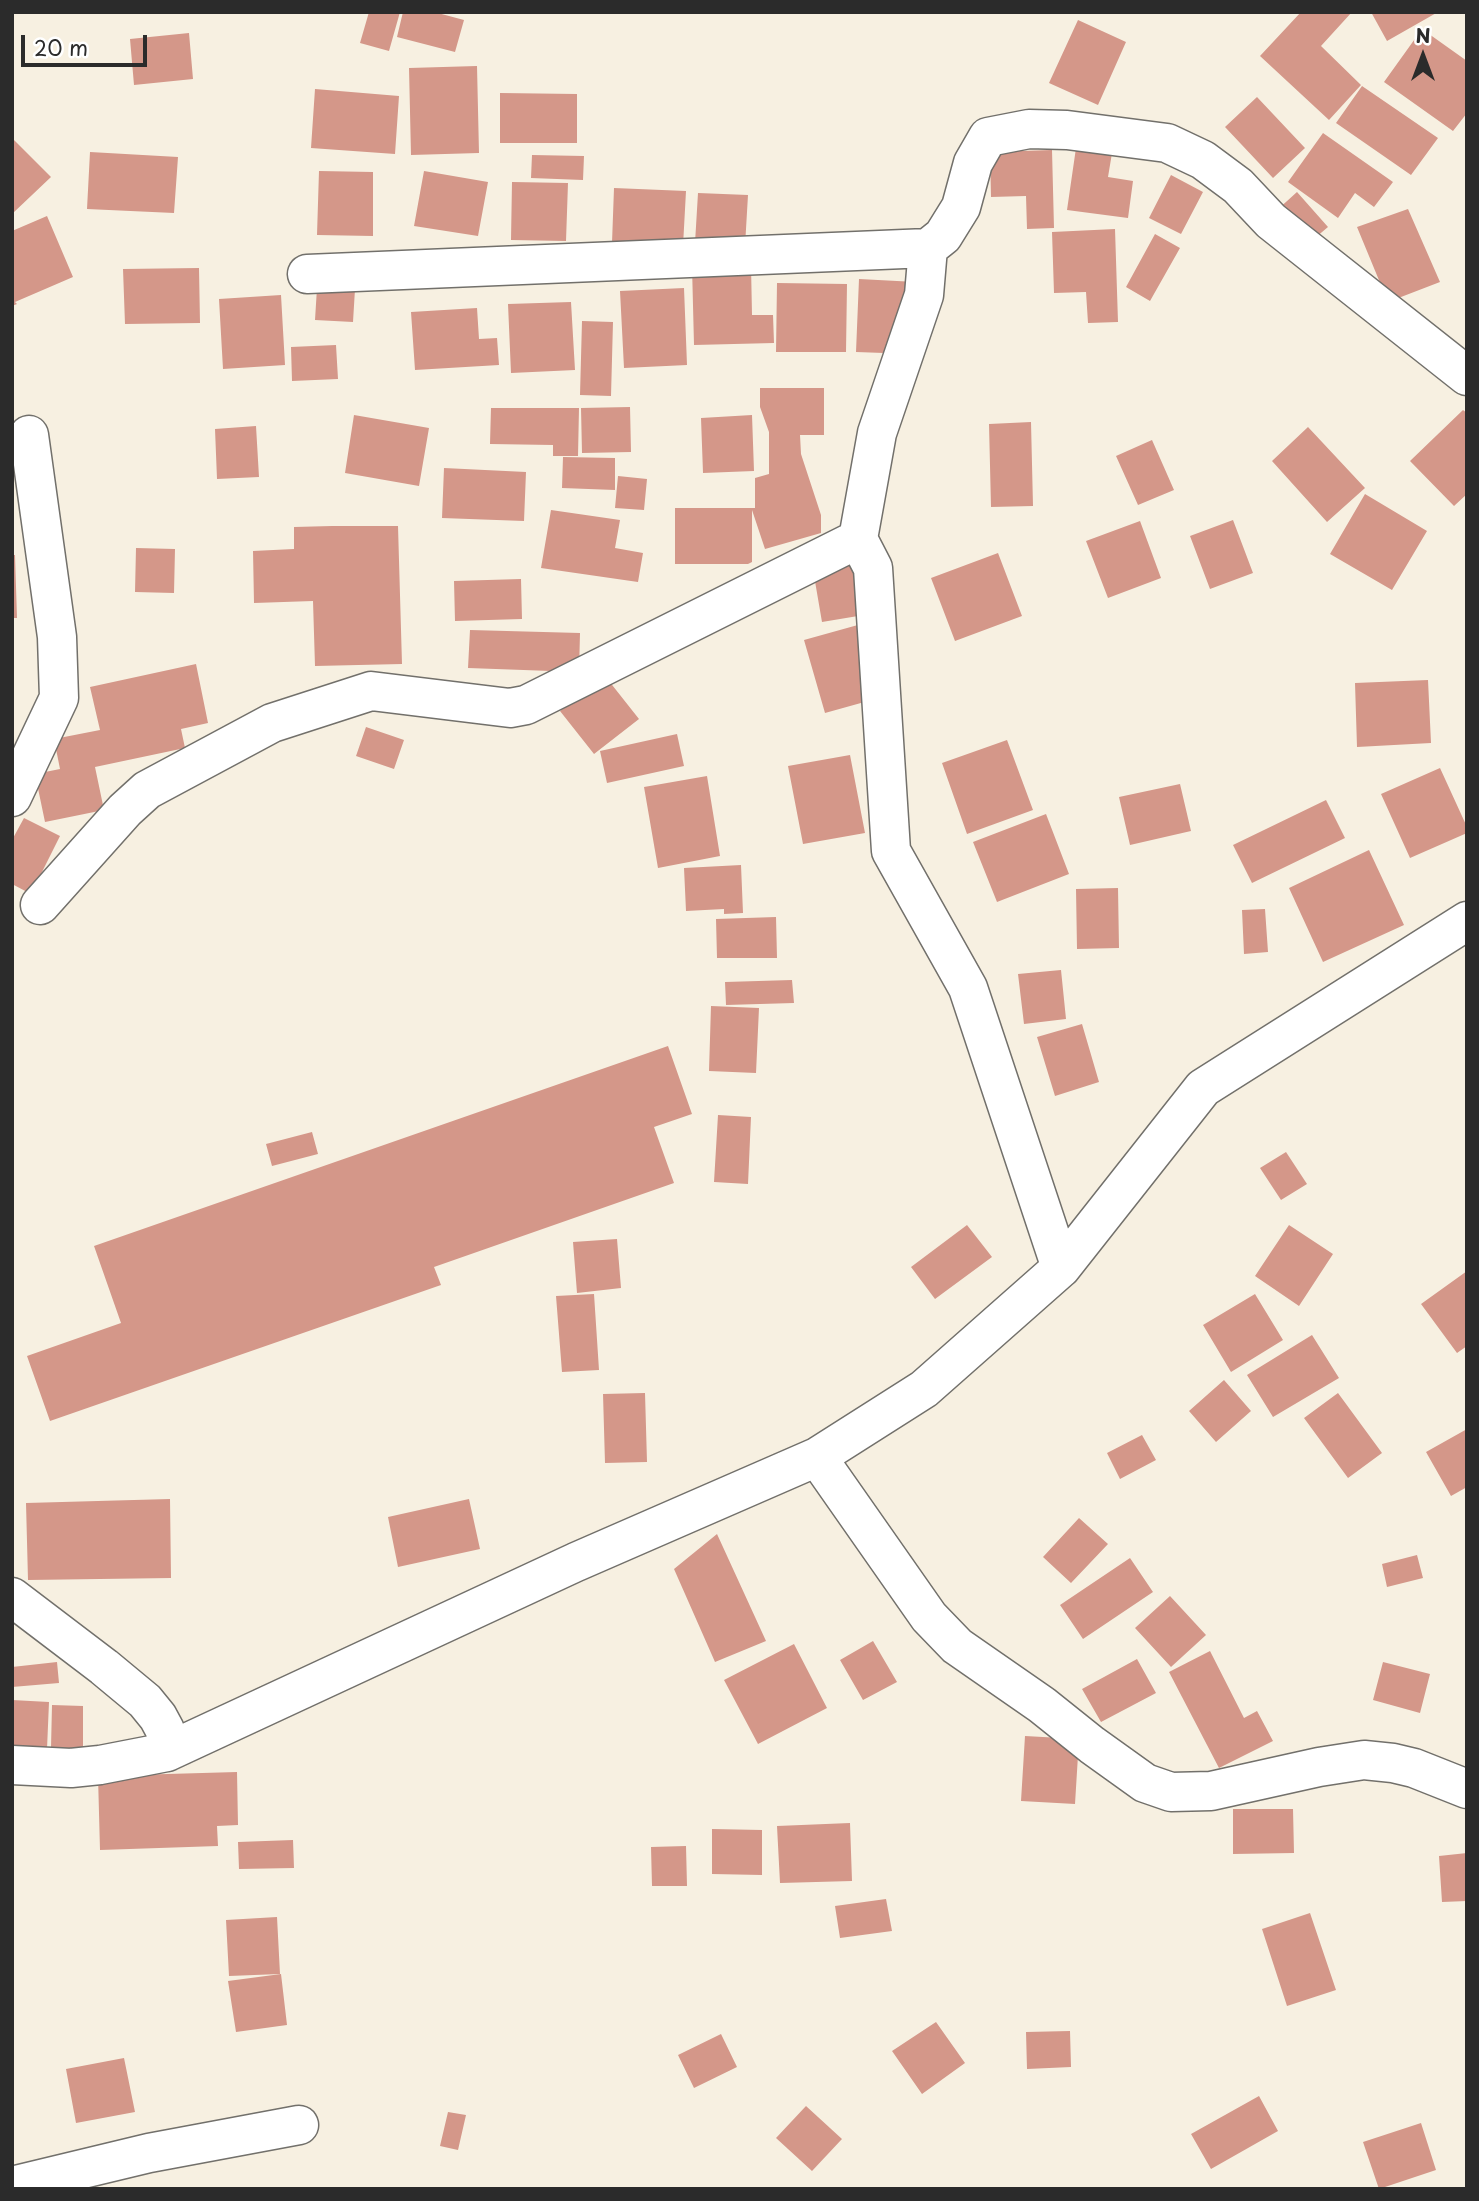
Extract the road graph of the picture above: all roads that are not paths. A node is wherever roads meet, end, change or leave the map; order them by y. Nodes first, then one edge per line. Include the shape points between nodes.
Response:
1 (928, 248) junction
2 (307, 274) dead end
3 (1467, 376) edge
4 (29, 435) dead end
5 (858, 539) junction
6 (12, 797) edge
7 (40, 905) dead end
8 (1467, 921) edge
9 (1061, 1268) junction
10 (817, 1457) junction
11 (12, 1597) edge
12 (167, 1752) junction
13 (12, 1765) edge
14 (1467, 1789) edge
15 (299, 2125) dead end
16 (12, 2186) edge

1 - 2 street
1 - 3 street via 943,236 961,207 973,163 988,136 1042,129 1167,144 1220,173 1271,221
1 - 5 street via 925,295 877,433
4 - 6 street via 57,637 59,698
5 - 7 street via 526,705 510,708 371,691 272,723 147,790
5 - 9 street via 873,568 891,851 968,988
8 - 9 street via 1203,1088
9 - 10 street via 925,1389
10 - 12 street via 563,1567
10 - 14 street via 929,1617 957,1646 1145,1783 1171,1792 1211,1791 1364,1760 1415,1768
11 - 12 street via 145,1701 165,1730
12 - 13 street via 71,1768
15 - 16 street via 149,2152

